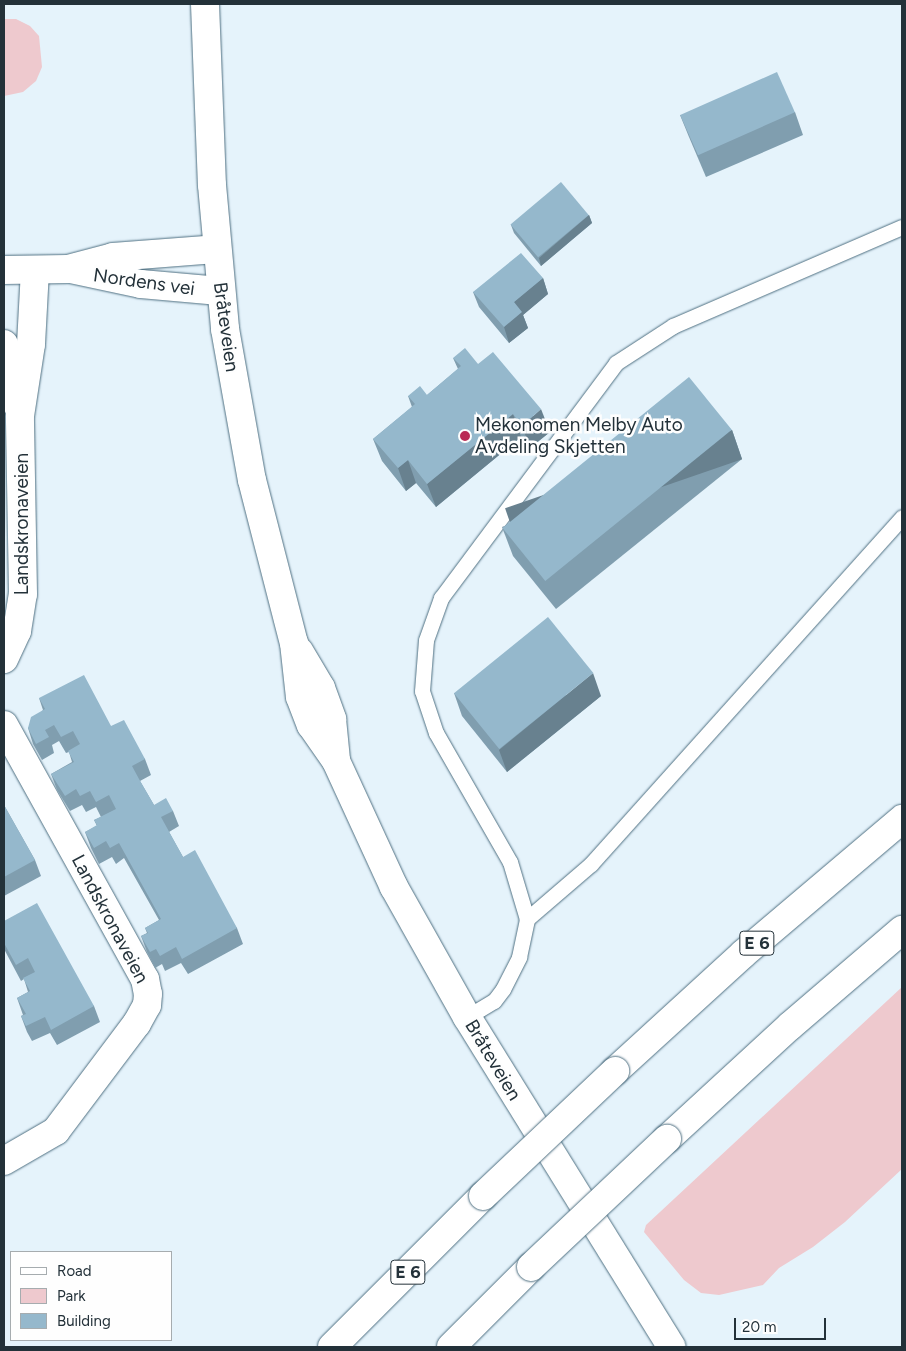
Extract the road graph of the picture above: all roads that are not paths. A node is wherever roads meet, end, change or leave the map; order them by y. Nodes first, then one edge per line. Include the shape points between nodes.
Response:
1 (205, 4) edge
2 (902, 227) edge
3 (216, 249) junction
4 (68, 269) junction
5 (4, 270) edge
6 (35, 270) junction
7 (220, 291) junction
8 (4, 344) edge
9 (20, 416) junction
10 (902, 517) edge
11 (4, 658) edge
12 (6, 736) edge
13 (902, 819) edge
14 (527, 919) junction
15 (902, 930) edge
16 (467, 1017) junction
17 (4, 1161) edge
18 (332, 1347) edge
19 (451, 1347) edge
20 (672, 1347) edge

1 - 3 main road, Bråteveien
2 - 14 lane via 673,326 616,363 441,598 426,640 422,691 436,733 510,862
3 - 4 main road, Nordens vei via 113,258
3 - 7 main road, Bråteveien
4 - 6 main road, Nordens vei
4 - 7 main road, Nordens vei via 142,284
5 - 6 main road, Nordens vei
6 - 9 main road, Landskronaveien via 31,344
7 - 16 main road, Bråteveien via 252,480 294,644 300,696 311,725 336,761 381,861
8 - 9 main road, Landskronaveien
9 - 11 main road, Landskronaveien via 23,594 17,631
10 - 14 lane via 591,864
12 - 17 main road, Landskronaveien via 144,979 148,994 147,1006 137,1022 56,1131
13 - 18 main road, E 6, bridge via 743,954 615,1070
14 - 16 lane via 520,957 503,990 494,1001
15 - 19 main road, bridge via 790,1026 667,1139
16 - 20 main road, Bråteveien

